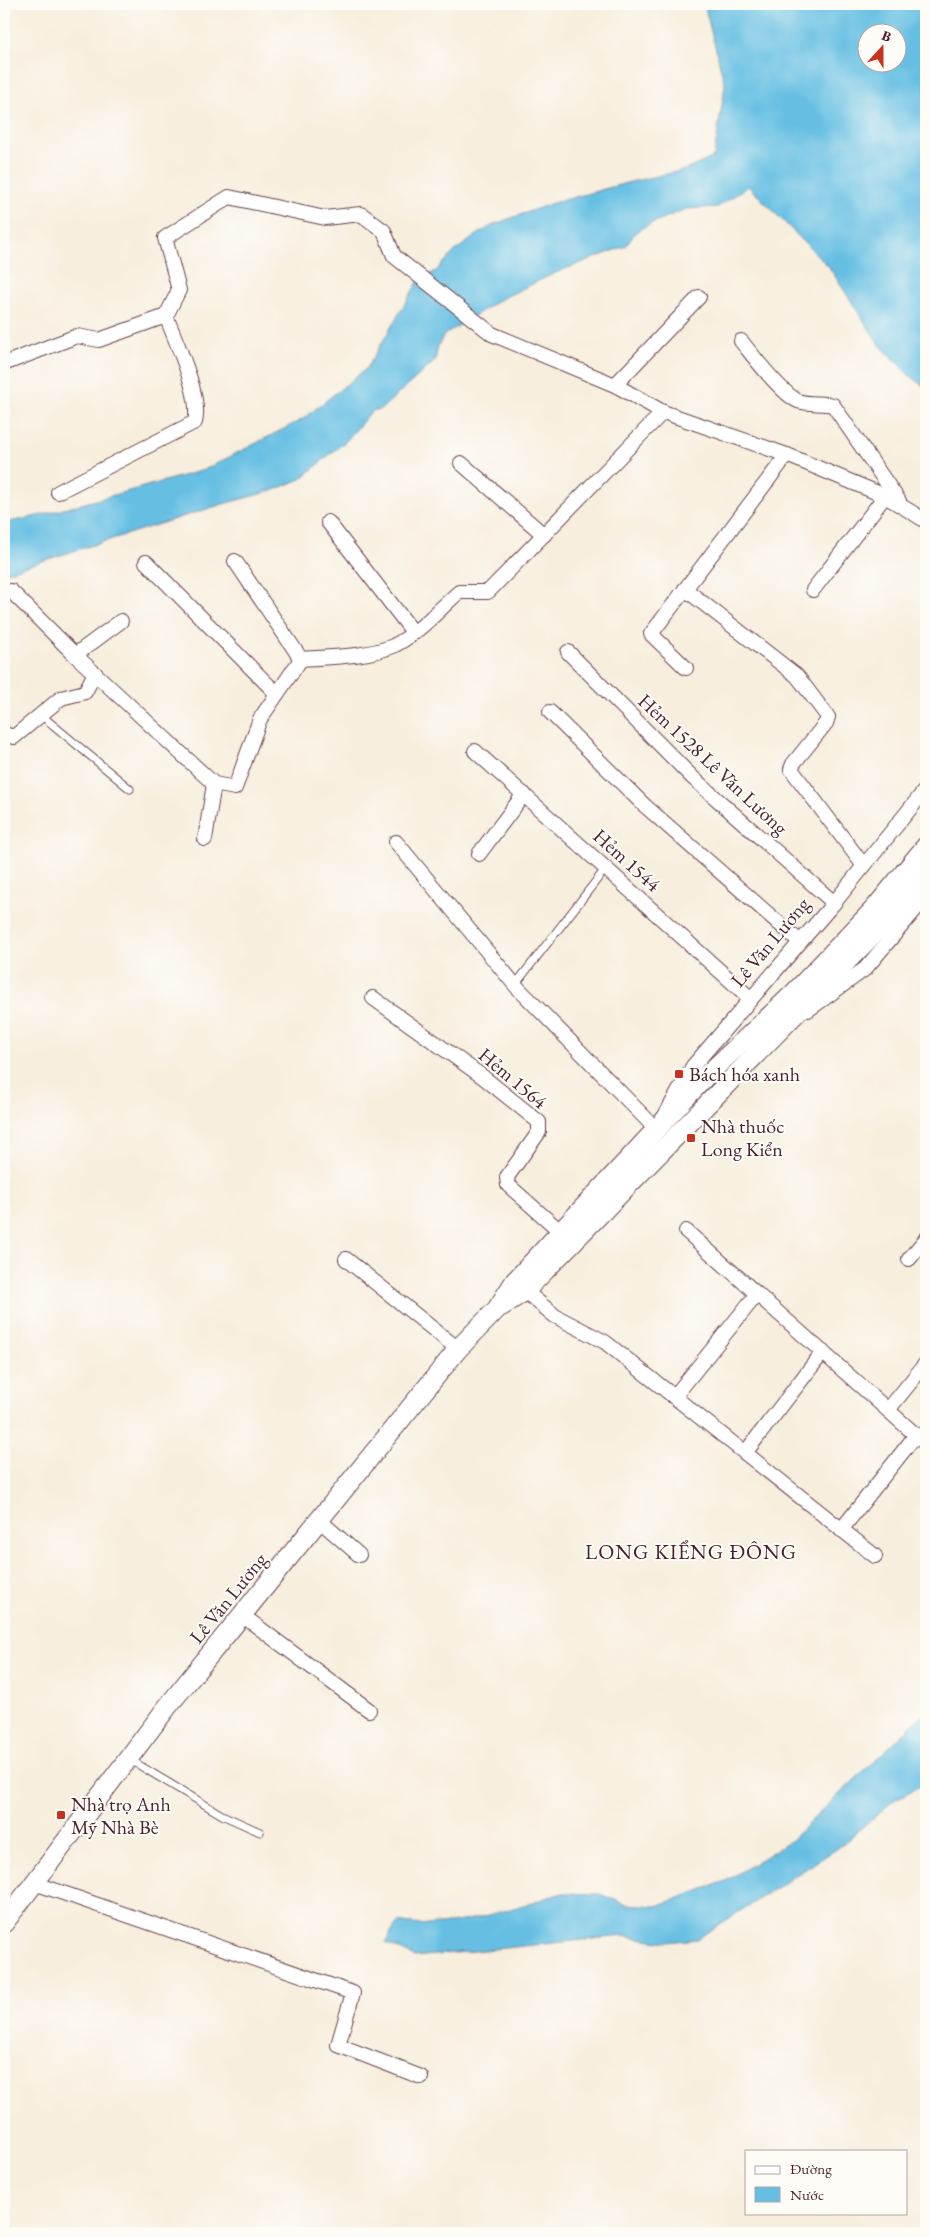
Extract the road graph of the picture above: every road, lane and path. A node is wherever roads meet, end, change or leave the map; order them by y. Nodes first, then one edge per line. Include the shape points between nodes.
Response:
1 (699, 297) dead end
2 (166, 316) junction
3 (741, 341) dead end
4 (6, 363) dead end
5 (615, 384) junction
6 (663, 412) junction
7 (787, 455) junction
8 (461, 463) dead end
9 (58, 492) dead end
10 (885, 496) junction
11 (902, 506) junction
12 (328, 522) dead end
13 (926, 522) edge
14 (544, 535) junction
15 (235, 561) dead end
16 (146, 562) dead end
17 (685, 590) junction
18 (813, 590) dead end
19 (11, 591) dead end
20 (121, 622) dead end
21 (413, 632) junction
22 (568, 652) dead end
23 (75, 655) junction
24 (301, 659) junction
25 (686, 668) dead end
26 (95, 673) junction
27 (277, 694) junction
28 (550, 712) dead end
29 (41, 715) junction
30 (4, 734) edge
31 (475, 750) dead end
32 (214, 784) junction
33 (130, 789) dead end
34 (926, 789) edge
35 (524, 794) junction
36 (205, 839) dead end
37 (396, 842) dead end
38 (926, 846) edge
39 (480, 854) dead end
40 (864, 866) junction
41 (606, 868) junction
42 (926, 872) edge
43 (834, 902) junction
44 (925, 903) edge
45 (882, 913) junction
46 (798, 942) junction
47 (515, 985) junction
48 (372, 998) dead end
49 (751, 999) junction
50 (783, 1028) junction
51 (657, 1130) junction
52 (560, 1231) junction
53 (686, 1231) dead end
54 (926, 1239) edge
55 (346, 1259) dead end
56 (909, 1260) dead end
57 (525, 1291) junction
58 (757, 1294) junction
59 (497, 1309) junction
60 (458, 1349) junction
61 (823, 1352) junction
62 (926, 1363) edge
63 (674, 1397) junction
64 (888, 1410) junction
65 (921, 1439) edge
66 (745, 1453) junction
67 (322, 1523) junction
68 (841, 1530) junction
69 (357, 1553) dead end
70 (875, 1556) dead end
71 (245, 1618) junction
72 (369, 1710) dead end
73 (128, 1759) junction
74 (260, 1832) dead end
75 (34, 1883) junction
76 (4, 1923) edge
77 (421, 2077) dead end

1 - 5 street
2 - 4 street via 99,340 77,336
2 - 5 street via 179,290 165,238 229,197 325,218 361,214 384,231 394,256 492,334
2 - 9 street via 196,398 198,412 195,422
3 - 11 street via 786,392 799,401 833,405
5 - 6 street
6 - 7 street
6 - 14 street
7 - 10 street
7 - 17 street
8 - 14 street
10 - 11 street
10 - 18 street
11 - 13 street
12 - 21 street
14 - 21 street via 488,592 460,592
15 - 24 street
16 - 27 street
17 - 25 street via 651,634
17 - 40 street via 797,676 828,717 791,769
19 - 23 street
20 - 23 street
21 - 24 street via 393,646 354,655
22 - 43 street, Hẻm 1528 Lê Văn Lương via 693,778
23 - 26 street
24 - 27 street
26 - 29 street via 84,692 61,698
26 - 32 street
27 - 32 street via 260,719 235,788
28 - 46 street via 644,805
29 - 30 street via 14,737
29 - 33 lane
31 - 35 street, Hẻm 1544
32 - 36 street
34 - 40 street, Lê Văn Lương
35 - 39 street
35 - 41 street, Hẻm 1544
37 - 47 street
38 - 45 main road
40 - 43 street, Lê Văn Lương
41 - 47 lane
41 - 49 street, Hẻm 1544
42 - 45 main road
43 - 46 street, Lê Văn Lương
44 - 50 street, Lê Văn Lương via 865,969
45 - 50 main road, Lê Văn Lương
45 - 51 main road, Lê Văn Lương via 705,1077
46 - 49 street, Lê Văn Lương
47 - 51 street
48 - 52 street, Hẻm 1564 via 483,1077 539,1122 539,1132 507,1176 508,1185
49 - 51 street, Lê Văn Lương via 693,1066
50 - 57 main road, Lê Văn Lương
51 - 52 main road, Lê Văn Lương
52 - 59 main road, Lê Văn Lương via 515,1281
53 - 58 street
54 - 56 street
55 - 60 street
57 - 59 main road, Lê Văn Lương
57 - 63 street via 555,1316 605,1342
58 - 61 street
58 - 63 street
59 - 60 main road, Lê Văn Lương
60 - 67 main road, Lê Văn Lương
61 - 64 street
61 - 66 street
62 - 64 street
63 - 66 street
64 - 65 street
65 - 68 street
66 - 68 street
67 - 69 street
67 - 71 main road, Lê Văn Lương
68 - 70 street
71 - 72 street
71 - 73 main road, Lê Văn Lương
73 - 74 lane via 222,1815
73 - 75 main road, Lê Văn Lương
75 - 76 main road, Lê Văn Lương
75 - 77 street via 353,1993 338,2045

